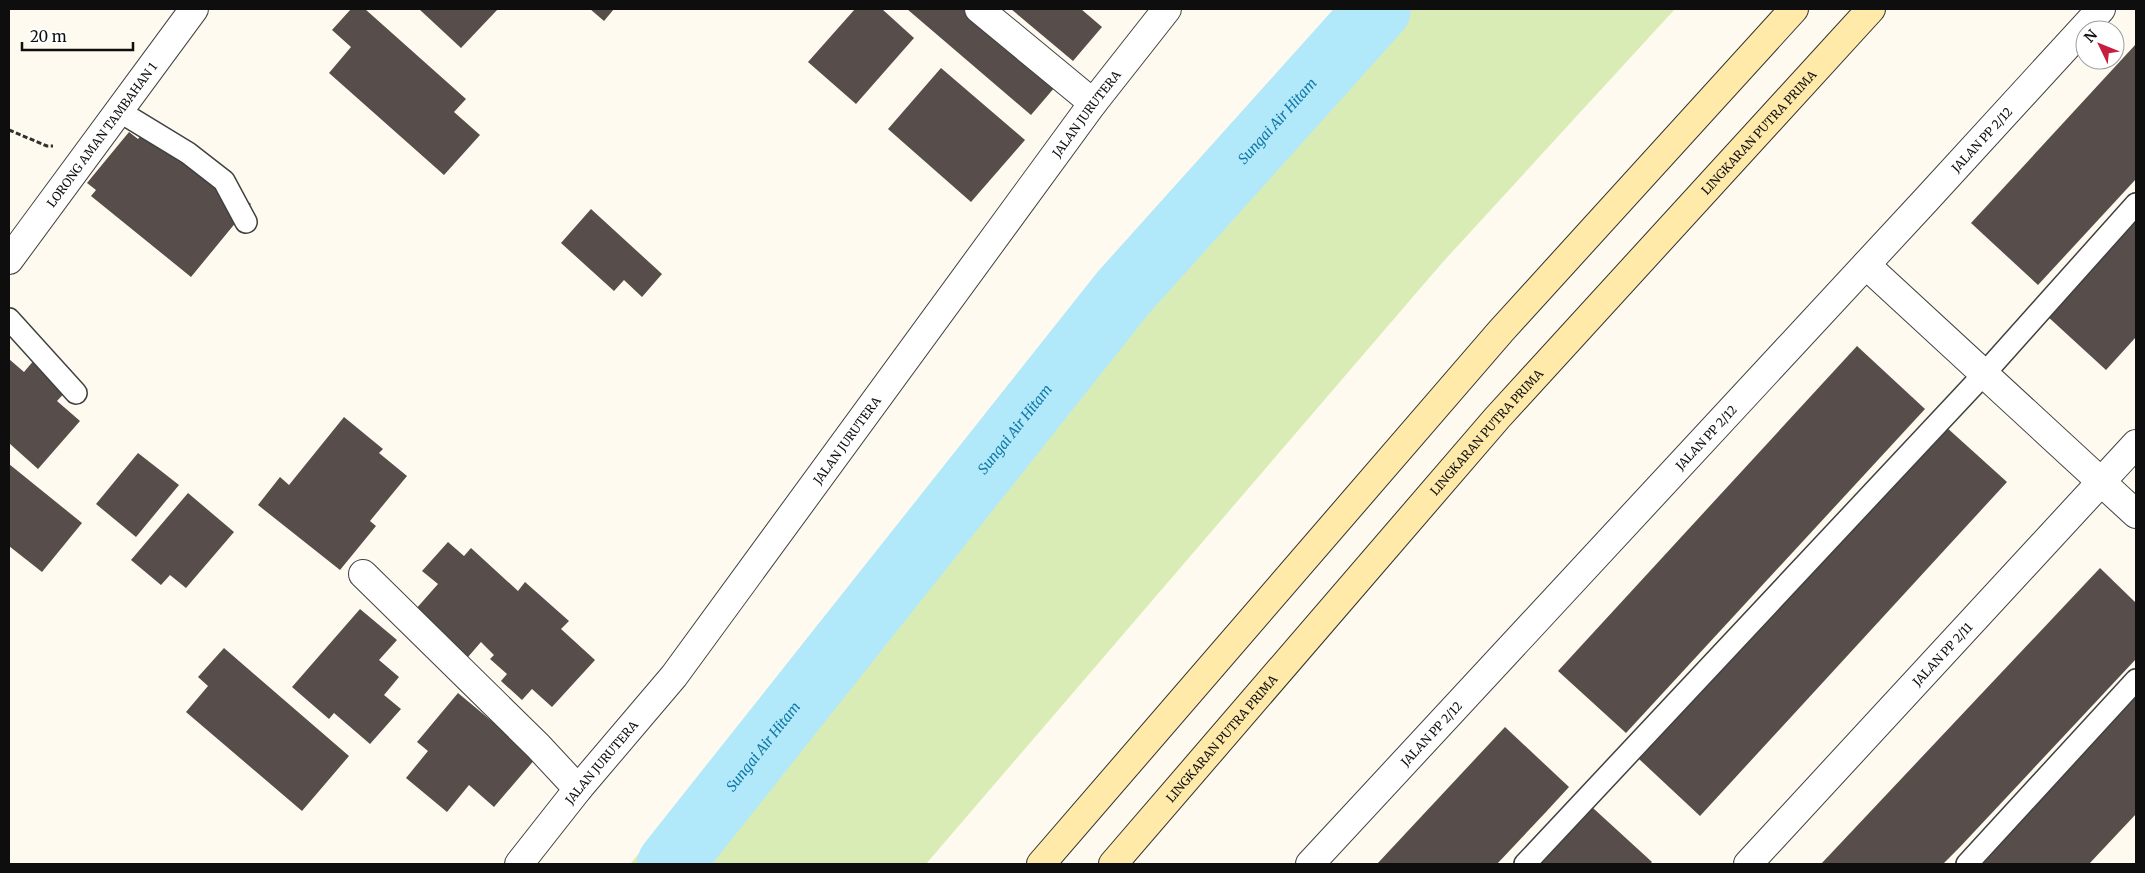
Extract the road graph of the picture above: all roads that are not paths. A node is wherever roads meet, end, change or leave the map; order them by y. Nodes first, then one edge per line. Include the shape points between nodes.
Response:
1 (194, 9) edge
2 (979, 9) edge
3 (1167, 9) edge
4 (1794, 9) edge
5 (1871, 9) edge
6 (2101, 9) edge
7 (1093, 103) junction
8 (119, 111) junction
9 (2136, 204) edge
10 (246, 222) dead end
11 (9, 260) edge
12 (1866, 264) junction
13 (9, 319) edge
14 (1984, 374) junction
15 (76, 393) dead end
16 (2136, 444) edge
17 (2101, 482) junction
18 (2136, 514) edge
19 (363, 574) dead end
20 (2136, 680) edge
21 (578, 789) junction
22 (519, 864) edge
23 (1041, 864) edge
24 (1113, 864) edge
25 (1310, 864) edge
26 (1525, 864) edge
27 (1748, 864) edge
28 (1967, 864) edge

1 - 8 street, LORONG AMAN TAMBAHAN 1
2 - 7 street
3 - 7 street, JALAN JURUTERA
4 - 23 main road via 1501,331
5 - 24 main road, LINGKARAN PUTRA PRIMA via 1497,418
6 - 12 street, JALAN PP 2/12
7 - 21 street, JALAN JURUTERA via 674,676
8 - 10 lane via 188,153 224,181
8 - 11 street, LORONG AMAN TAMBAHAN 1
9 - 14 lane
12 - 14 street
12 - 25 street, JALAN PP 2/12
13 - 15 lane
14 - 17 street
14 - 26 lane
16 - 17 street, JALAN PP 2/11
17 - 18 street
17 - 27 street, JALAN PP 2/11
19 - 21 street
20 - 28 lane
21 - 22 street, JALAN JURUTERA

